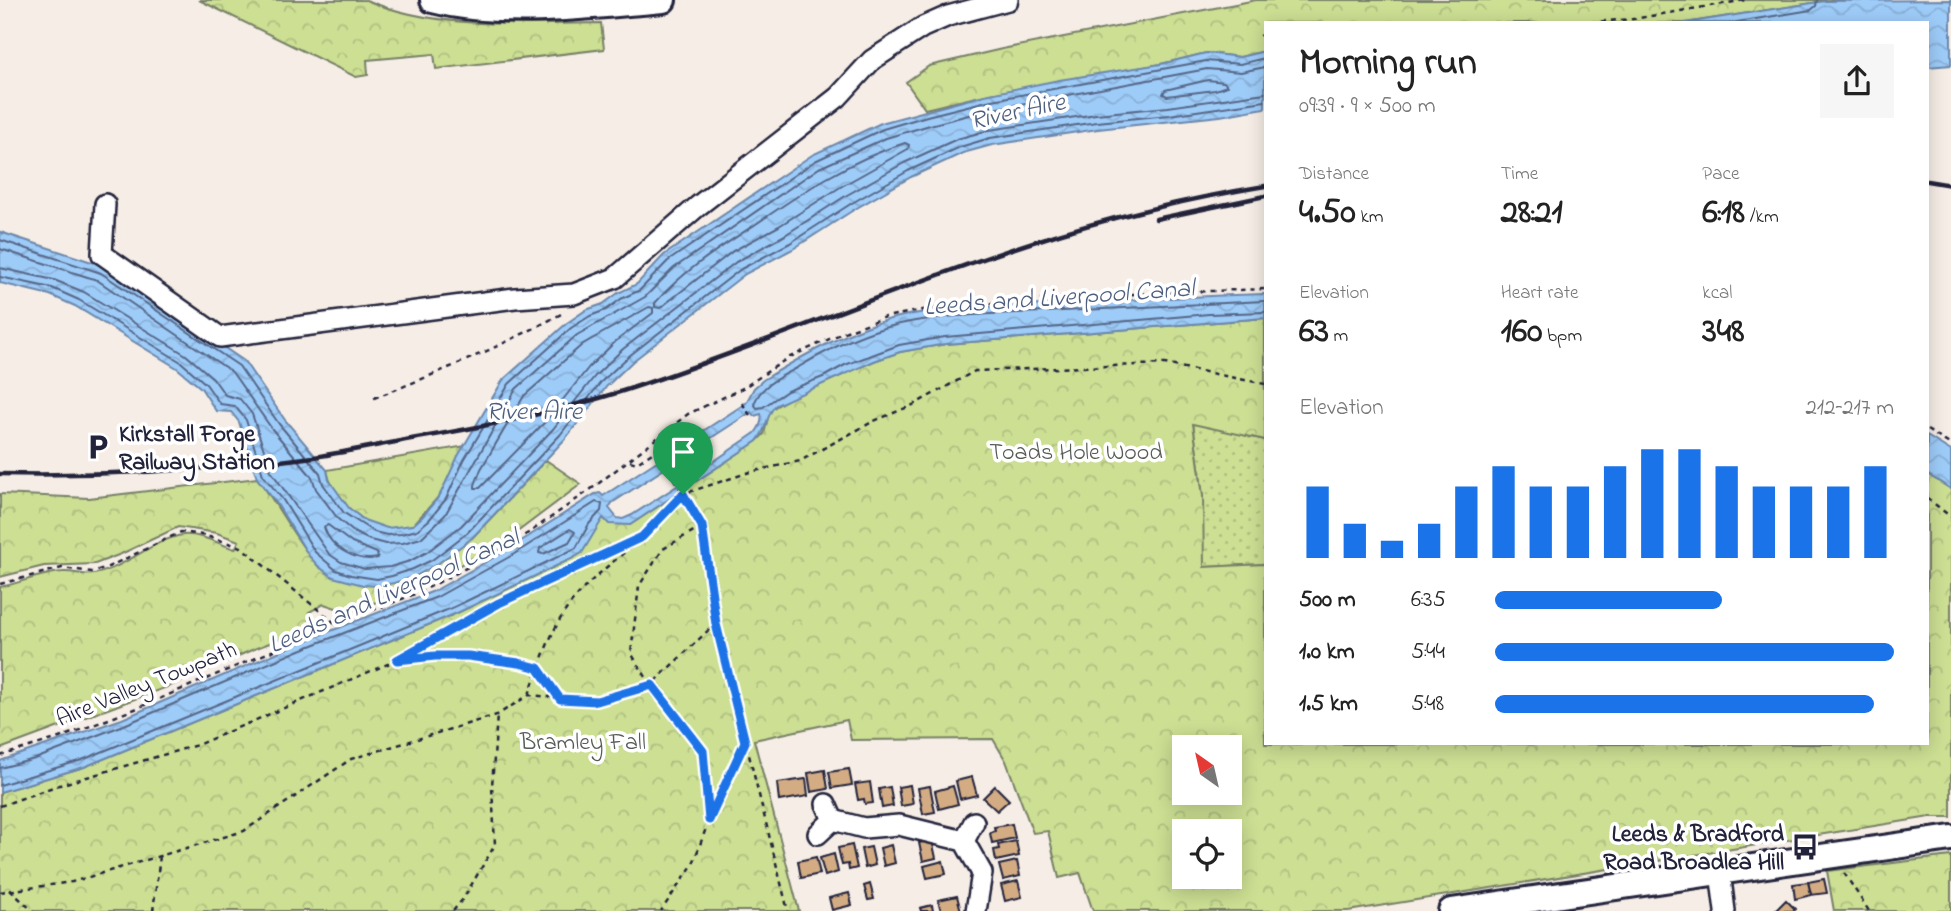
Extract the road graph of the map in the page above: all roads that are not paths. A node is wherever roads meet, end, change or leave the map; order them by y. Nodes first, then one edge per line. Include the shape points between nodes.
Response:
1 (433, 0) edge
2 (654, 0) edge
3 (1008, 0) edge
4 (105, 204) dead end
5 (825, 819) dead end
6 (974, 822) dead end
7 (1951, 838) edge
8 (964, 841) junction
9 (1720, 873) junction
10 (976, 911) edge
11 (1451, 911) edge
12 (1725, 911) edge

1 - 2 main road via 480,8
3 - 4 street via 923,27 872,60 838,97 698,206 615,278 574,294 220,337 102,254
5 - 8 street via 864,828 899,825
6 - 8 street
7 - 9 main road
8 - 10 street via 982,873
9 - 11 main road
9 - 12 street

